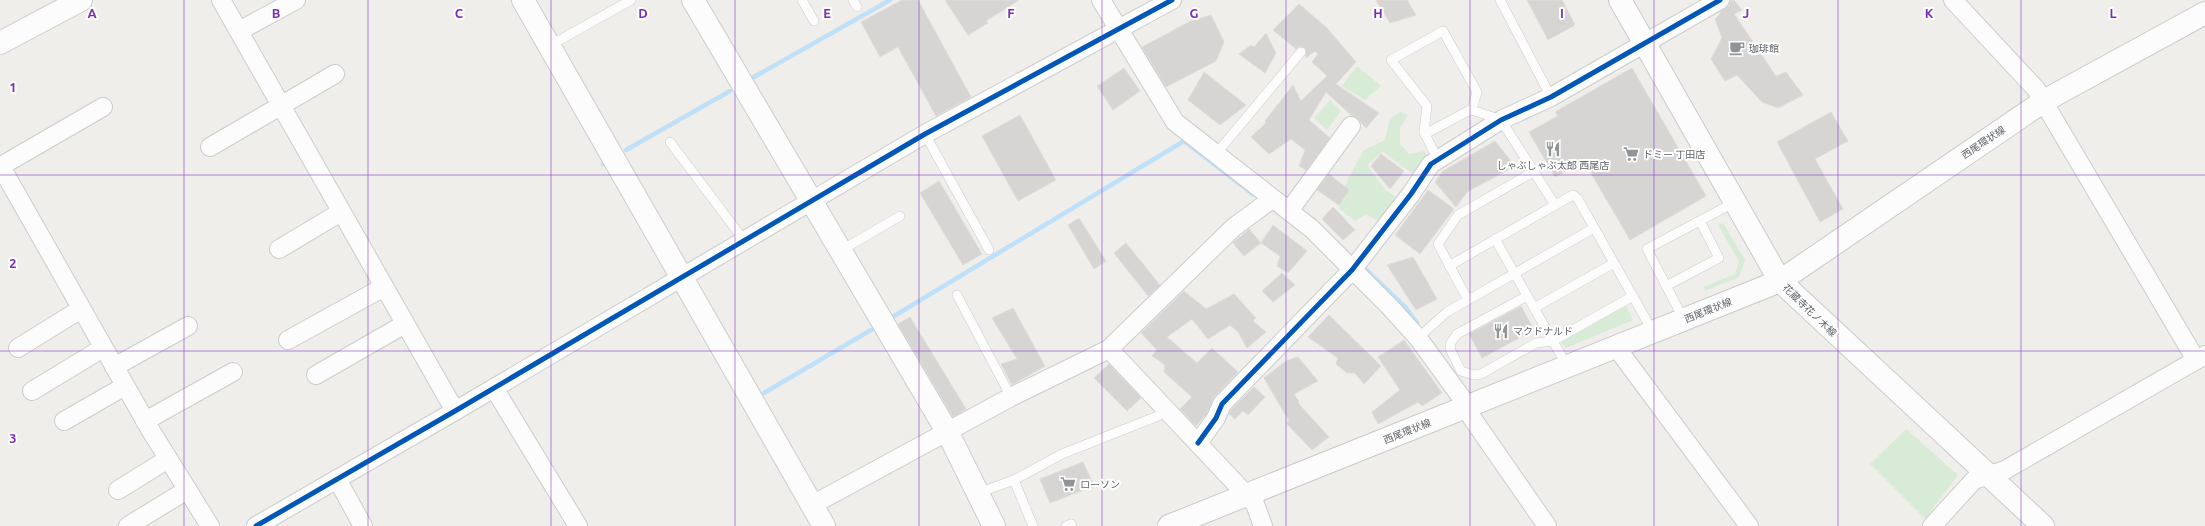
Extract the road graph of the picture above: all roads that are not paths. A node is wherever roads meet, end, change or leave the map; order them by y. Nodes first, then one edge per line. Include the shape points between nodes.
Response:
1 (80, 0) edge
2 (221, 0) edge
3 (296, 0) edge
4 (523, 0) edge
5 (631, 0) edge
6 (693, 0) edge
7 (802, 0) edge
8 (1101, 0) edge
9 (1500, 0) edge
10 (1620, 0) edge
11 (1720, 0) edge
12 (1953, 0) edge
13 (1167, 1) edge
14 (2205, 13) edge
15 (814, 21) dead end
16 (1118, 31) junction
17 (239, 32) junction
18 (0, 43) edge
19 (1645, 43) junction
20 (549, 46) junction
21 (1301, 52) dead end
22 (335, 74) dead end
23 (1551, 97) junction
24 (2044, 101) junction
25 (281, 105) junction
26 (103, 107) dead end
27 (1472, 109) junction
28 (1501, 120) junction
29 (1351, 126) dead end
30 (925, 134) junction
31 (1425, 134) junction
32 (670, 142) dead end
33 (210, 146) dead end
34 (1216, 154) junction
35 (1438, 160) junction
36 (0, 165) edge
37 (1535, 171) junction
38 (1272, 199) junction
39 (810, 200) junction
40 (1735, 202) junction
41 (1555, 205) junction
42 (1289, 211) junction
43 (341, 212) junction
44 (900, 216) dead end
45 (1700, 221) junction
46 (1594, 228) junction
47 (1495, 239) junction
48 (743, 240) junction
49 (279, 249) dead end
50 (989, 250) dead end
51 (840, 251) junction
52 (1614, 262) junction
53 (1357, 263) junction
54 (1449, 266) junction
55 (1514, 274) junction
56 (682, 276) junction
57 (1780, 281) junction
58 (1666, 286) junction
59 (384, 287) junction
60 (956, 295) dead end
61 (1527, 296) junction
62 (1633, 296) junction
63 (1468, 300) junction
64 (1534, 308) junction
65 (81, 309) junction
66 (1684, 320) junction
67 (405, 324) junction
68 (188, 326) dead end
69 (1653, 332) junction
70 (1418, 338) junction
71 (288, 340) dead end
72 (1553, 341) junction
73 (1616, 347) junction
74 (18, 348) dead end
75 (103, 348) junction
76 (1109, 349) junction
77 (2201, 357) edge
78 (1567, 366) junction
79 (114, 367) junction
80 (234, 372) dead end
81 (316, 375) dead end
82 (125, 386) junction
83 (494, 388) junction
84 (32, 391) dead end
85 (1011, 397) junction
86 (1466, 407) junction
87 (455, 411) junction
88 (1158, 416) dead end
89 (64, 421) dead end
90 (145, 421) junction
91 (948, 433) junction
92 (1198, 443) junction
93 (168, 459) junction
94 (1988, 476) junction
95 (337, 479) junction
96 (1014, 480) junction
97 (118, 490) dead end
98 (187, 490) junction
99 (976, 493) junction
100 (1246, 495) junction
101 (812, 505) junction
102 (1540, 524) edge
103 (128, 526) edge
104 (210, 526) edge
105 (256, 526) edge
106 (363, 526) edge
107 (578, 526) edge
108 (824, 526) edge
109 (994, 526) edge
110 (1033, 526) edge
111 (1066, 526) edge
112 (1072, 526) edge
113 (1168, 526) edge
114 (1263, 526) edge
115 (1749, 526) edge
116 (1932, 526) edge
117 (2043, 526) edge

1 - 18 main road
2 - 17 street
3 - 17 street
4 - 20 main road
5 - 20 lane
6 - 39 main road
7 - 15 lane
8 - 16 street
9 - 23 lane
10 - 19 main road, 花蔵寺花ノ木線
11 - 19 street
12 - 24 street via 2036,88
13 - 16 street
14 - 24 main road, 西尾環状線
16 - 30 street
16 - 34 street via 1175,122
17 - 25 street
19 - 23 street
19 - 40 main road, 花蔵寺花ノ木線
20 - 56 main road
21 - 34 lane
22 - 25 street
23 - 28 street
24 - 57 main road, 西尾環状線
24 - 77 street
25 - 33 street
25 - 43 street
26 - 36 street
27 - 28 lane
27 - 31 lane
27 - 31 lane via 1478,92 1443,31 1391,60 1427,106
28 - 35 street
28 - 37 lane
29 - 42 street
30 - 39 street
30 - 50 lane
31 - 35 lane
32 - 48 lane
34 - 38 street
35 - 53 street via 1431,164
36 - 65 street
37 - 41 lane
37 - 54 lane via 1458,215 1438,244
38 - 42 street
38 - 76 street via 1234,227
39 - 48 street
39 - 51 main road
40 - 45 lane
40 - 57 main road, 花蔵寺花ノ木線
41 - 46 lane via 1573,195 1578,199
41 - 47 lane
42 - 53 street
43 - 49 street
43 - 59 street
44 - 51 lane
45 - 58 lane via 1647,249
45 - 58 lane via 1719,258
46 - 52 lane
46 - 55 lane
47 - 54 lane
47 - 55 lane
48 - 56 street
51 - 91 main road
52 - 62 lane
52 - 64 lane
53 - 70 street via 1390,307
53 - 92 street via 1222,404 1216,418
54 - 63 lane
55 - 61 lane
55 - 63 lane
56 - 83 street
56 - 101 main road
57 - 66 main road, 西尾環状線
57 - 94 main road, 花蔵寺花ノ木線
58 - 66 lane
59 - 67 street
59 - 71 street
60 - 85 lane
61 - 64 lane
61 - 72 lane via 1457,334 1450,344 1461,371 1474,375 1481,374 1536,343
62 - 69 lane
62 - 72 lane
63 - 70 lane via 1447,312
64 - 72 lane
65 - 74 street
65 - 75 street
66 - 69 main road, 西尾環状線
67 - 81 street
67 - 87 street
68 - 79 street
69 - 73 main road, 西尾環状線
70 - 86 street
72 - 78 lane
73 - 78 main road, 西尾環状線
73 - 115 street
75 - 79 street
75 - 84 street
76 - 85 street
76 - 92 street
77 - 94 street via 2005,470
78 - 86 main road, 西尾環状線
79 - 82 street
80 - 90 street
82 - 89 street
82 - 90 street
83 - 87 street
83 - 107 street
85 - 91 street
86 - 100 main road, 西尾環状線
86 - 102 street
87 - 95 street
88 - 96 lane via 1062,454
90 - 93 street
91 - 99 main road
91 - 101 street
92 - 100 street
93 - 97 street
93 - 98 street
94 - 116 street via 1974,480
94 - 117 main road, 花蔵寺花ノ木線
95 - 105 street
95 - 106 street
96 - 99 lane
96 - 110 lane
98 - 103 street
98 - 104 street
99 - 109 main road
100 - 113 main road, 西尾環状線
100 - 114 street via 1256,504
101 - 108 main road
111 - 112 lane

